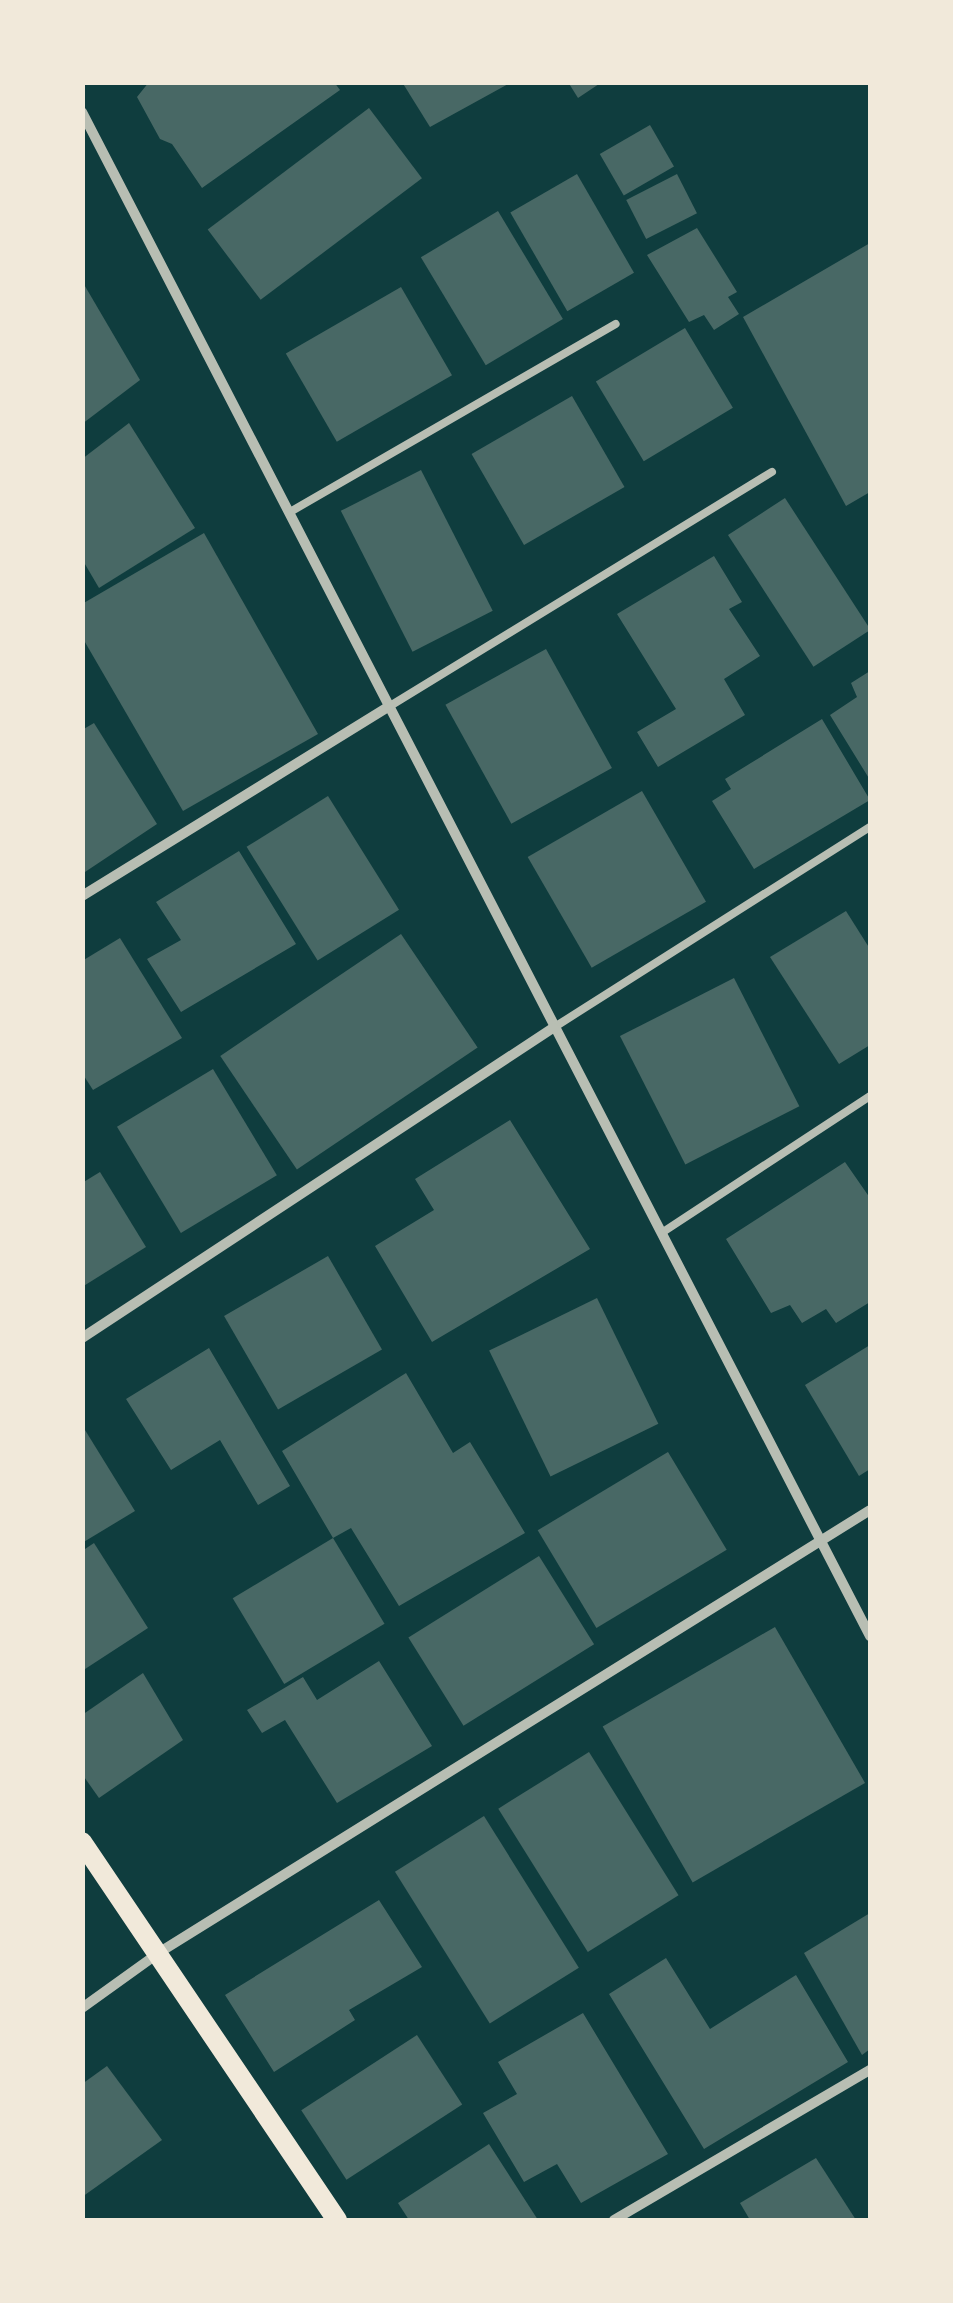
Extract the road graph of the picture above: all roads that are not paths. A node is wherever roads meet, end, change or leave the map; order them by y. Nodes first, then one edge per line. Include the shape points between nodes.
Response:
1 (82, 112) edge
2 (616, 324) dead end
3 (772, 472) dead end
4 (290, 512) junction
5 (390, 706) junction
6 (870, 827) edge
7 (82, 896) edge
8 (553, 1028) junction
9 (870, 1096) edge
10 (663, 1232) junction
11 (82, 1338) edge
12 (870, 1510) edge
13 (819, 1542) junction
14 (870, 1636) edge
15 (82, 1842) edge
16 (160, 1952) junction
17 (82, 2008) edge
18 (870, 2070) edge
19 (337, 2220) edge
20 (614, 2220) edge

1 - 4 street
2 - 4 lane
3 - 5 lane
4 - 5 street
5 - 7 street
5 - 8 street
6 - 8 lane
8 - 10 street
8 - 11 street
9 - 10 lane
10 - 13 street
12 - 13 street
13 - 14 street
13 - 16 street
15 - 16 main road
16 - 17 street
16 - 19 main road
18 - 20 street

